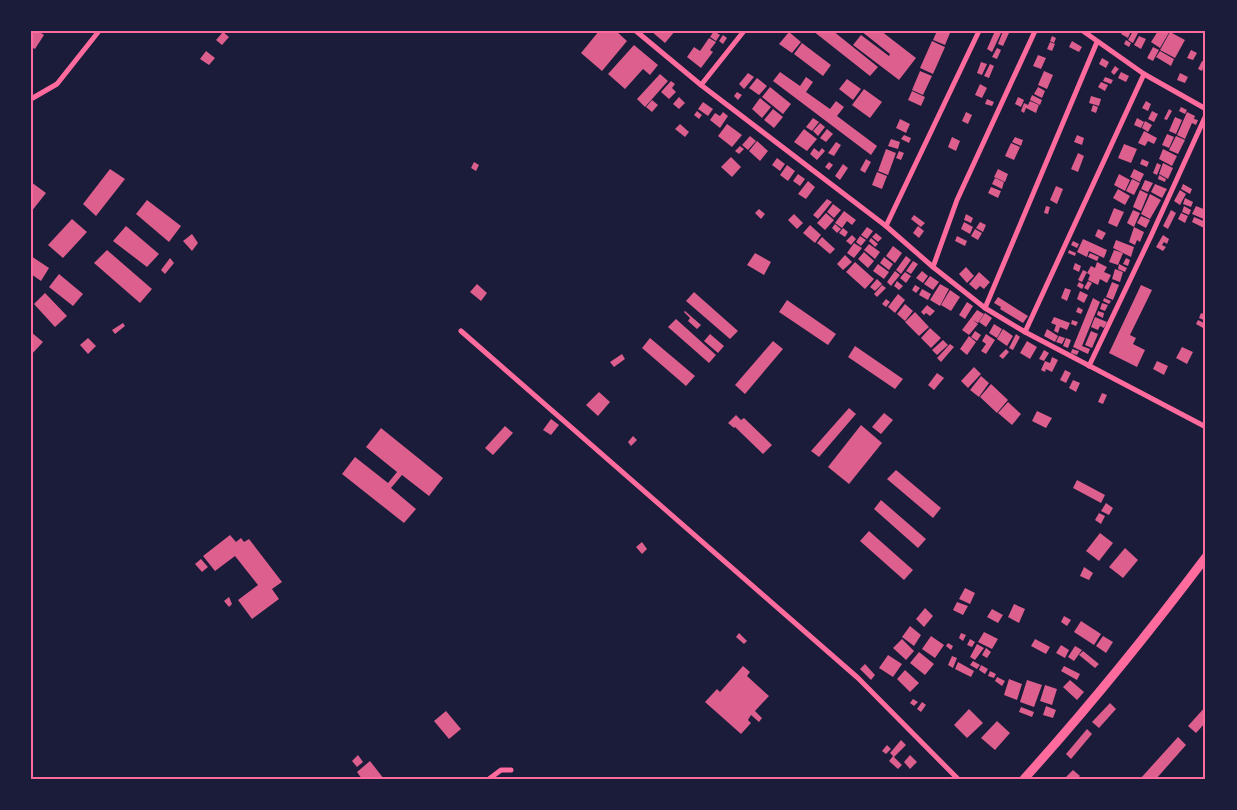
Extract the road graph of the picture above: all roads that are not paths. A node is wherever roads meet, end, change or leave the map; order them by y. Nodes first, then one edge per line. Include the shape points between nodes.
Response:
1 (99, 31) edge
2 (636, 31) edge
3 (744, 31) edge
4 (979, 31) edge
5 (1035, 31) edge
6 (1083, 31) edge
7 (1097, 42) junction
8 (1144, 74) junction
9 (701, 85) junction
10 (31, 99) edge
11 (1206, 109) edge
12 (1206, 114) edge
13 (886, 226) junction
14 (933, 267) junction
15 (985, 308) junction
16 (461, 330) dead end
17 (1025, 332) junction
18 (1089, 366) junction
19 (1206, 427) edge
20 (1206, 557) edge
21 (511, 770) dead end
22 (489, 779) edge
23 (958, 779) edge
24 (1024, 779) edge

1 - 10 street via 57,84
2 - 9 street
3 - 9 street
4 - 13 street
5 - 14 street via 957,200
6 - 7 street
7 - 8 street
7 - 15 street
8 - 11 street
8 - 17 street
9 - 13 street
12 - 18 street
13 - 14 street
14 - 15 street
15 - 17 street
16 - 23 street via 858,678
17 - 18 street
18 - 19 street
20 - 24 highway via 1126,659
21 - 22 street via 501,770

